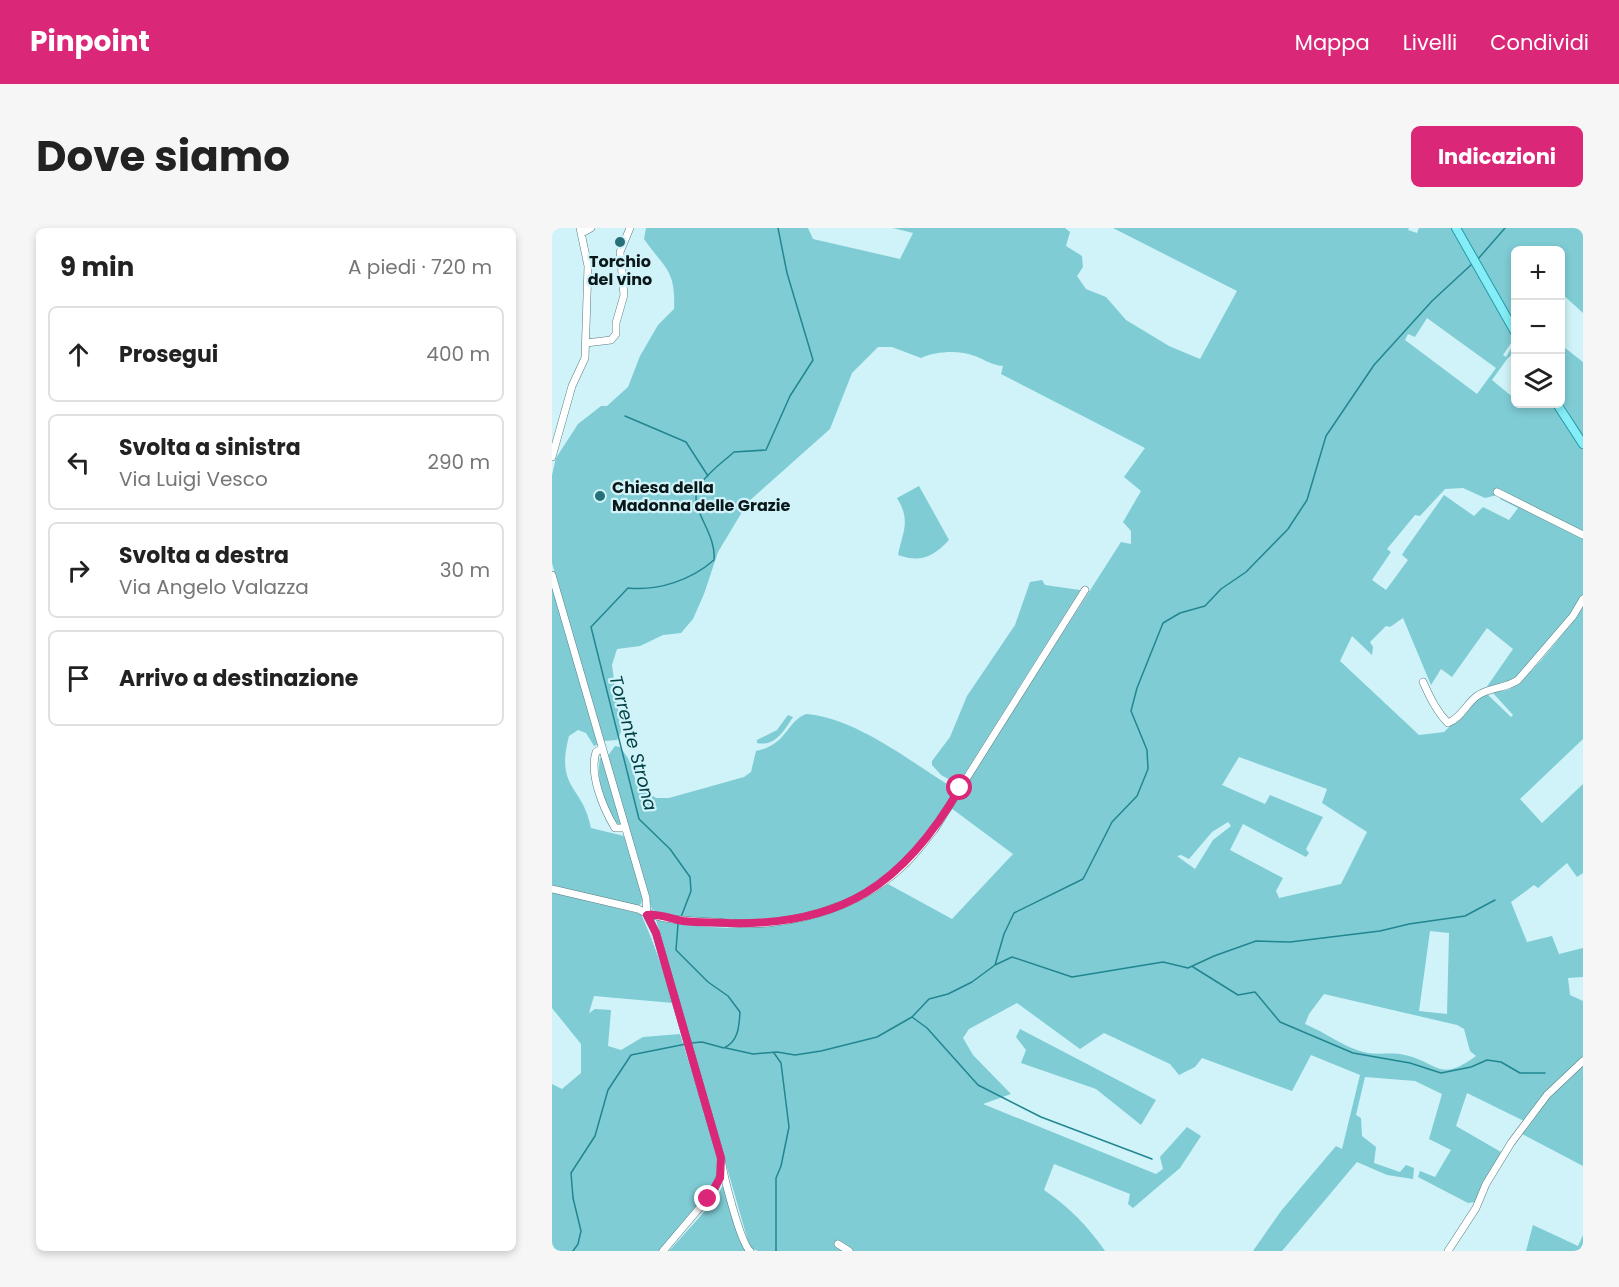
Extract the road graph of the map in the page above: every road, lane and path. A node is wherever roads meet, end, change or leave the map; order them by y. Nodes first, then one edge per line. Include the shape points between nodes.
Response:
1 (591, 228) edge
2 (630, 228) edge
3 (1456, 228) edge
4 (581, 231) edge
5 (1511, 325) edge
6 (586, 344) junction
7 (1560, 408) edge
8 (1583, 444) edge
9 (552, 458) edge
10 (1497, 492) dead end
11 (1583, 535) edge
12 (552, 575) edge
13 (1085, 590) dead end
14 (1583, 599) edge
15 (1423, 682) dead end
16 (602, 748) junction
17 (625, 828) junction
18 (552, 889) edge
19 (647, 915) junction
20 (1583, 1061) edge
21 (722, 1172) junction
22 (838, 1244) dead end
23 (663, 1251) edge
24 (750, 1251) edge
25 (849, 1251) edge
26 (1448, 1251) edge

1 - 4 street
2 - 6 street via 620,252 624,295 616,334 611,340
3 - 5 main road
4 - 6 street via 588,266
6 - 9 street via 585,358 572,386
7 - 8 main road
10 - 11 street
12 - 16 street
13 - 19 street via 934,830 904,866 864,895 826,912 767,924
14 - 15 street via 1518,680 1475,697 1454,720 1448,723 1442,717
16 - 17 street
16 - 17 street via 594,759 597,783 615,828
17 - 19 street via 646,898
18 - 19 street via 638,909
19 - 21 street via 685,1032
20 - 26 street via 1547,1095 1511,1143
21 - 23 street via 713,1192
21 - 24 street via 743,1241
22 - 25 street

